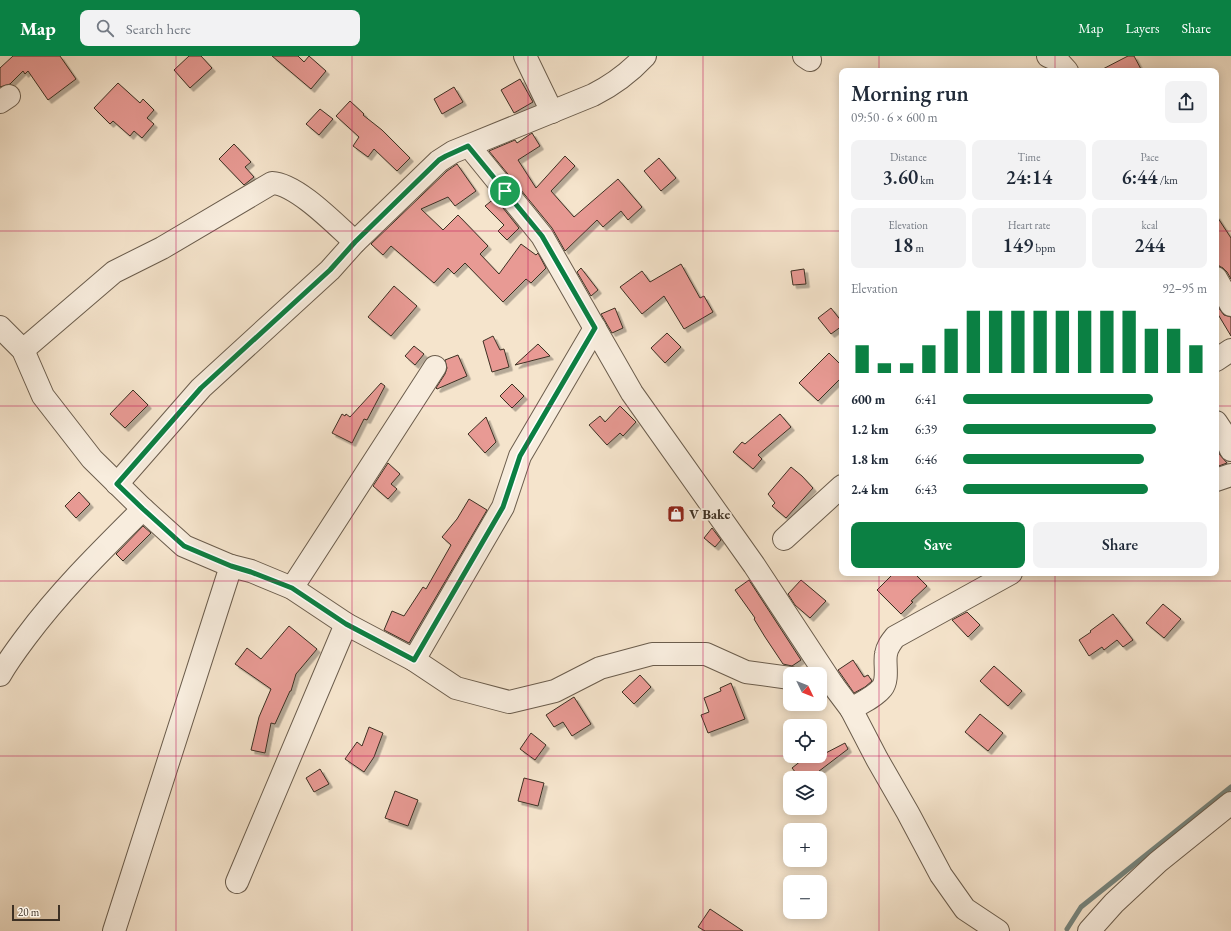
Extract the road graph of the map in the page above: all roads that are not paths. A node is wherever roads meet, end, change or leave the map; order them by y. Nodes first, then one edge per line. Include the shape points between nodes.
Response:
1 (524, 56) edge
2 (645, 56) edge
3 (1048, 56) edge
4 (1064, 68) edge
5 (552, 112) junction
6 (468, 146) junction
7 (355, 242) junction
8 (1219, 283) edge
9 (1231, 305) edge
10 (0, 326) edge
11 (595, 328) junction
12 (22, 350) junction
13 (1231, 350) edge
14 (1219, 358) edge
15 (435, 367) dead end
16 (1219, 426) edge
17 (1231, 450) edge
18 (1231, 475) edge
19 (1219, 479) edge
20 (117, 484) junction
21 (839, 489) edge
22 (143, 509) junction
23 (784, 539) dead end
24 (231, 566) junction
25 (1006, 576) edge
26 (292, 588) junction
27 (346, 624) junction
28 (414, 660) junction
29 (817, 667) edge
30 (0, 675) edge
31 (783, 677) edge
32 (827, 684) edge
33 (851, 709) junction
34 (1231, 803) edge
35 (238, 882) dead end
36 (114, 931) edge
37 (998, 931) edge
38 (1089, 931) edge

1 - 5 street
2 - 5 street via 610,86
3 - 4 street via 1057,60
5 - 6 street
6 - 7 street via 439,160
6 - 11 street via 542,236
7 - 12 street via 304,197 279,184 272,184 162,248 114,272
7 - 20 street via 330,270 201,388
8 - 9 street
10 - 12 street
11 - 28 street via 520,456 503,507
11 - 29 street via 632,393 754,565
12 - 20 street via 43,396 92,459
13 - 14 street
15 - 26 street
16 - 17 street
18 - 19 street
20 - 22 street
21 - 23 street
22 - 24 street via 184,546
22 - 30 street via 39,619
24 - 26 street
24 - 36 street
25 - 33 street via 895,637 885,655 884,686
26 - 27 street
27 - 28 street
27 - 35 street
28 - 31 street via 456,688 509,702 555,691 600,668 652,654 706,654 746,672
32 - 33 street
33 - 37 street via 941,875 965,909
34 - 38 street via 1158,862 1114,903

